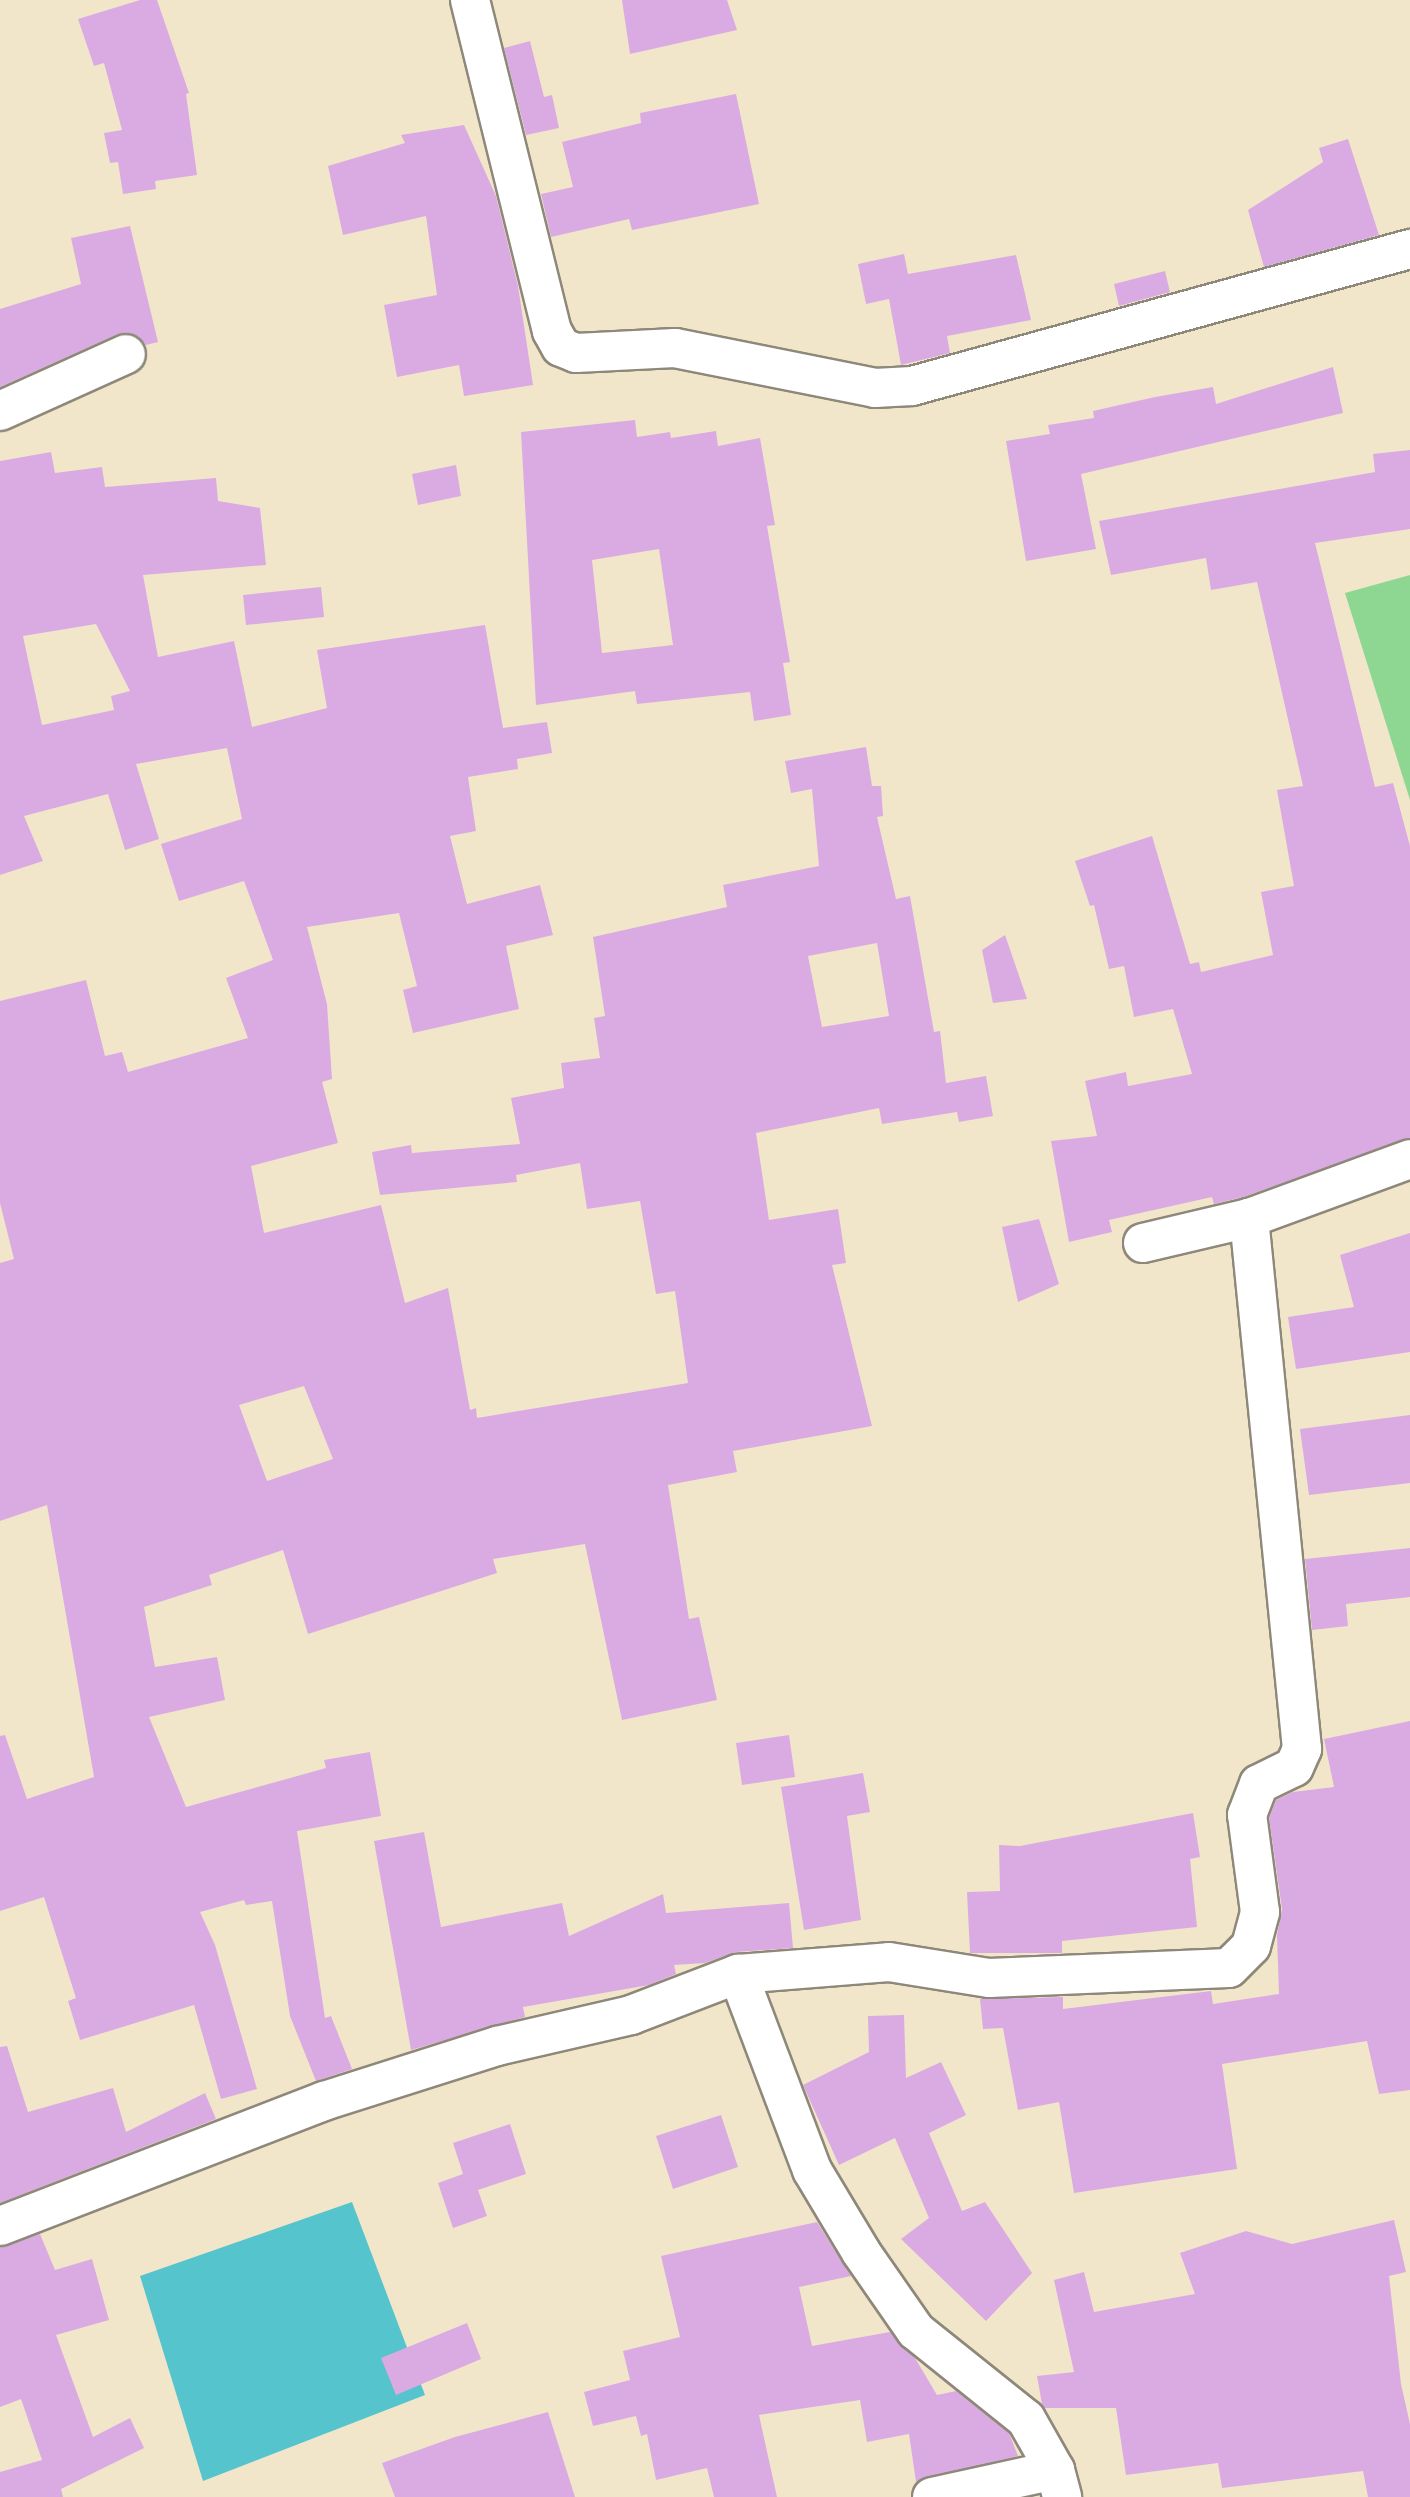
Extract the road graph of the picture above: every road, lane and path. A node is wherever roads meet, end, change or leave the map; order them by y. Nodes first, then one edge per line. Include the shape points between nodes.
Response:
1 (470, 0) edge
2 (1410, 249) edge
3 (126, 354) dead end
4 (0, 411) edge
5 (1410, 1159) edge
6 (1249, 1218) junction
7 (1143, 1243) dead end
8 (738, 1975) junction
9 (0, 2226) edge
10 (1059, 2484) edge
11 (932, 2497) edge

1 - 2 street via 552,331 561,347 576,353 676,348 875,388 912,387
3 - 4 street
5 - 6 street
6 - 7 street
6 - 8 street via 1302,1749 1294,1767 1259,1784 1247,1815 1260,1912 1251,1946 1229,1968 989,1978 889,1962
8 - 9 street via 631,2015 497,2046 324,2101
8 - 10 street via 812,2170 861,2252 916,2331 1027,2418
10 - 11 street

